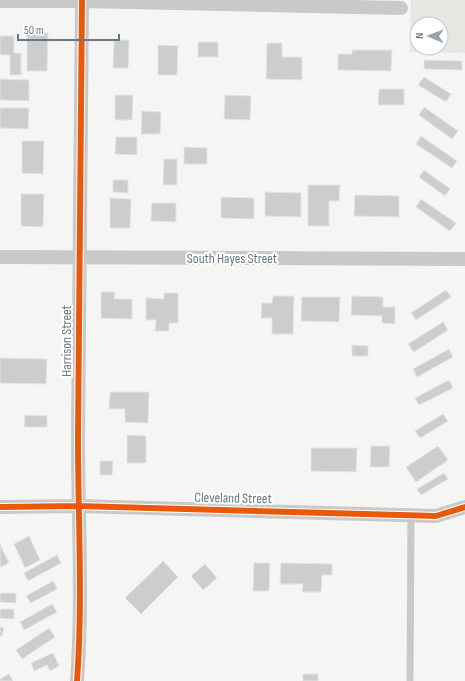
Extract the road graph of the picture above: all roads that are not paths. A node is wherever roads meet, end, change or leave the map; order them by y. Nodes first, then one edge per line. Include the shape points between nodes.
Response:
1 (0, 1) edge
2 (82, 1) edge
3 (401, 8) dead end
4 (0, 257) edge
5 (78, 258) junction
6 (465, 259) edge
7 (78, 506) junction
8 (0, 507) edge
9 (465, 507) edge
10 (411, 515) junction
11 (77, 681) edge
12 (410, 681) edge

1 - 2 street
2 - 3 street
2 - 5 street, Harrison Street
4 - 5 street, South Hayes Street
5 - 6 street, South Hayes Street
5 - 7 street, Harrison Street
7 - 8 street, Cleveland Street
7 - 10 street, Cleveland Street
7 - 11 street, Harrison Street via 80,639
9 - 10 street, Cleveland Street via 436,516
10 - 12 lane

